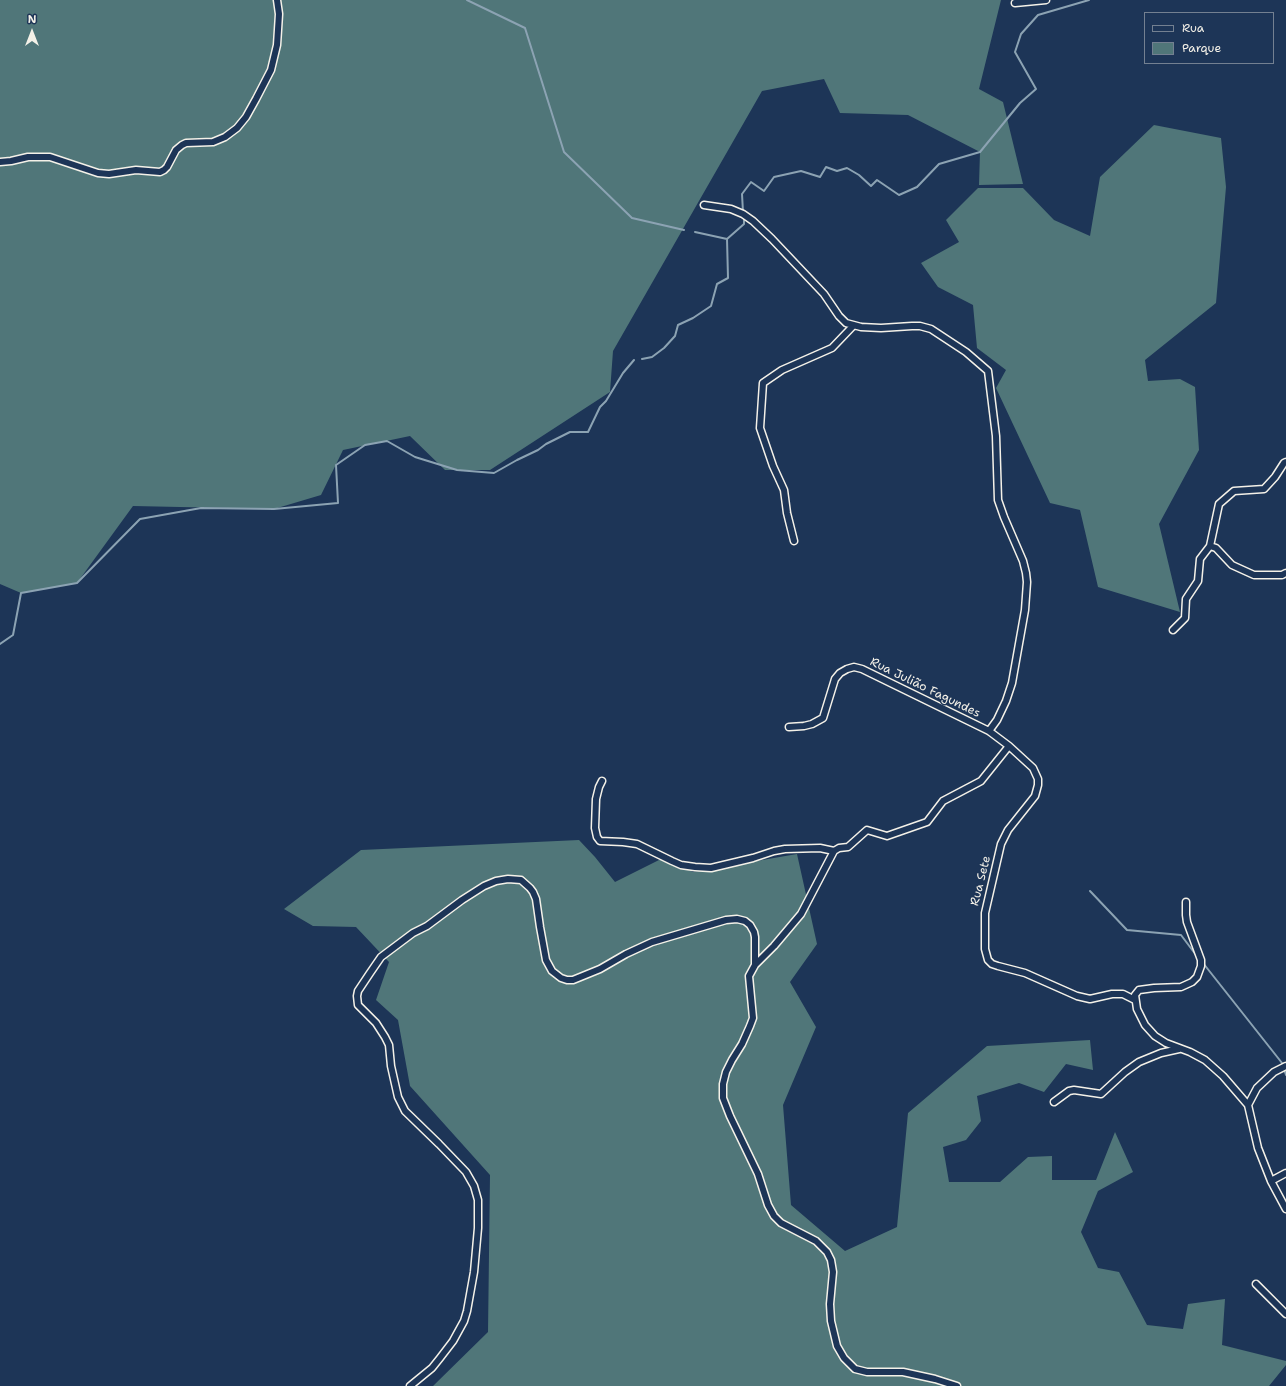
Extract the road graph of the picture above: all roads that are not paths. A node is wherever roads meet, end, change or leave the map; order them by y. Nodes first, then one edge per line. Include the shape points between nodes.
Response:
1 (277, 0) edge
2 (1046, 0) edge
3 (1015, 3) dead end
4 (0, 162) edge
5 (704, 205) dead end
6 (853, 326) junction
7 (1286, 462) edge
8 (794, 541) dead end
9 (1210, 546) junction
10 (1286, 573) edge
11 (1173, 630) dead end
12 (789, 727) dead end
13 (989, 731) junction
14 (1008, 746) junction
15 (602, 781) dead end
16 (834, 851) junction
17 (1186, 902) dead end
18 (755, 965) junction
19 (1135, 1000) junction
20 (1181, 1049) junction
21 (1286, 1066) edge
22 (1054, 1102) dead end
23 (1248, 1105) junction
24 (1286, 1173) edge
25 (1271, 1181) junction
26 (1286, 1209) edge
27 (1256, 1284) dead end
28 (1286, 1314) edge
29 (410, 1386) edge
30 (957, 1386) edge

1 - 4 street via 278,39 271,70 246,117 225,137 212,142 182,144 167,167 160,172 136,170 98,173 50,156
2 - 3 street
5 - 6 street via 731,209 753,221 824,294 839,316
6 - 8 street via 832,348 782,370 764,383 760,428 784,490
6 - 13 street via 920,326 932,329 988,371 996,436 998,500 1026,573 1025,610 1012,683 997,720
7 - 9 street via 1264,489 1234,491 1219,504
9 - 10 street via 1216,548 1232,565 1254,575
9 - 11 street via 1200,559 1198,581 1186,599 1185,618
12 - 13 street, Rua Julião Fagundes via 812,724 823,718 835,679 840,673 854,667
13 - 14 street, Rua Sete
14 - 16 street via 981,781 943,801 927,822 887,836 867,830 848,847
14 - 19 street, Rua Sete via 1033,768 1038,785 1035,796 1008,830 1001,844 985,913 985,949 988,960 998,966 1025,972 1077,996 1090,999 1123,994
15 - 16 street via 596,799 595,828 598,840 602,842 637,844 681,865 700,868 711,868 780,850 820,848
16 - 18 street via 801,914
17 - 19 street via 1186,915 1201,960 1197,977 1181,987 1139,990
18 - 29 street via 754,932 750,925 738,919 726,920 652,942 573,980 561,978 552,971 546,960 536,899 530,888 516,879 496,881 484,886 413,933 378,961 358,991 356,1002 376,1023 389,1045 398,1097 405,1111 466,1172 478,1200 474,1272 464,1321 453,1341 432,1368
18 - 30 street via 749,976 753,1018 726,1072 723,1098 758,1174 768,1205 781,1223 816,1241 827,1252 833,1272 830,1304 837,1346 855,1369 868,1372 903,1372
19 - 20 street via 1145,1025 1154,1036
20 - 22 street via 1161,1053 1139,1062 1101,1094 1074,1090
20 - 23 street via 1199,1056 1212,1066
21 - 23 street via 1274,1072 1261,1084
23 - 25 street via 1254,1138
24 - 25 street
25 - 26 street
27 - 28 street

